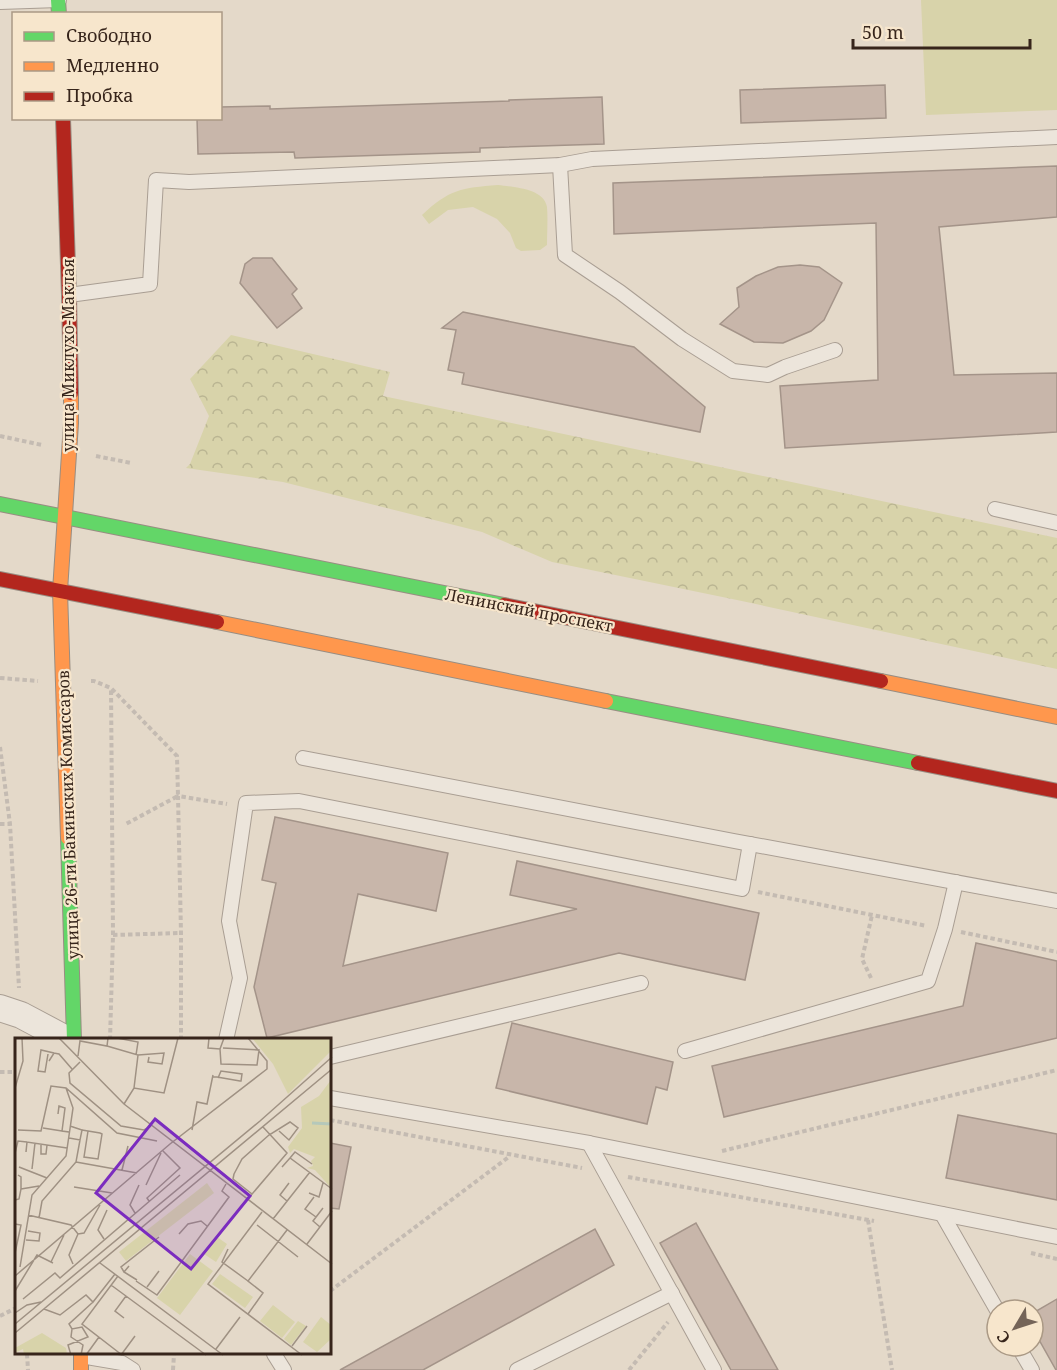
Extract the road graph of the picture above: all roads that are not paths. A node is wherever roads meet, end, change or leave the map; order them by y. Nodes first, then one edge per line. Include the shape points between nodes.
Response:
1 (58, 0) edge
2 (0, 2) edge
3 (63, 120) edge
4 (1057, 137) edge
5 (560, 165) junction
6 (69, 295) junction
7 (835, 350) dead end
8 (0, 504) edge
9 (994, 509) dead end
10 (65, 517) junction
11 (1057, 523) edge
12 (0, 579) edge
13 (60, 591) junction
14 (1057, 717) edge
15 (303, 758) dead end
16 (1057, 791) edge
17 (750, 844) junction
18 (956, 882) junction
19 (1057, 901) edge
20 (641, 983) dead end
21 (10, 1011) edge
22 (64, 1038) edge
23 (74, 1038) edge
24 (226, 1038) edge
25 (685, 1051) dead end
26 (332, 1057) edge
27 (332, 1098) edge
28 (589, 1143) junction
29 (942, 1214) junction
30 (1057, 1237) edge
31 (672, 1293) junction
32 (990, 1298) edge
33 (275, 1355) edge
34 (81, 1360) edge
35 (133, 1370) edge
36 (284, 1370) edge
37 (517, 1370) edge
38 (714, 1370) edge

1 - 2 lane
3 - 6 main road, улица Миклухо-Маклая
4 - 5 lane via 592,159
5 - 6 lane via 189,182 156,180 150,284
5 - 7 lane via 566,255 682,339 733,371 768,375
6 - 10 main road, улица Миклухо-Маклая via 71,423
8 - 10 main road, Ленинский проспект
9 - 11 lane
10 - 13 main road, улица Миклухо-Маклая
10 - 14 main road, Ленинский проспект
12 - 13 main road
13 - 16 main road
13 - 23 main road, улица 26-ти Бакинских Комиссаров
15 - 17 lane
17 - 18 lane
17 - 24 lane via 742,889 299,801 246,803 229,921 240,978
18 - 19 lane
18 - 25 lane via 928,981
20 - 26 lane
21 - 22 street
27 - 28 lane
28 - 29 lane
28 - 31 lane
29 - 30 lane
29 - 32 lane
31 - 37 lane
31 - 38 lane
33 - 36 lane
34 - 35 lane via 122,1363

